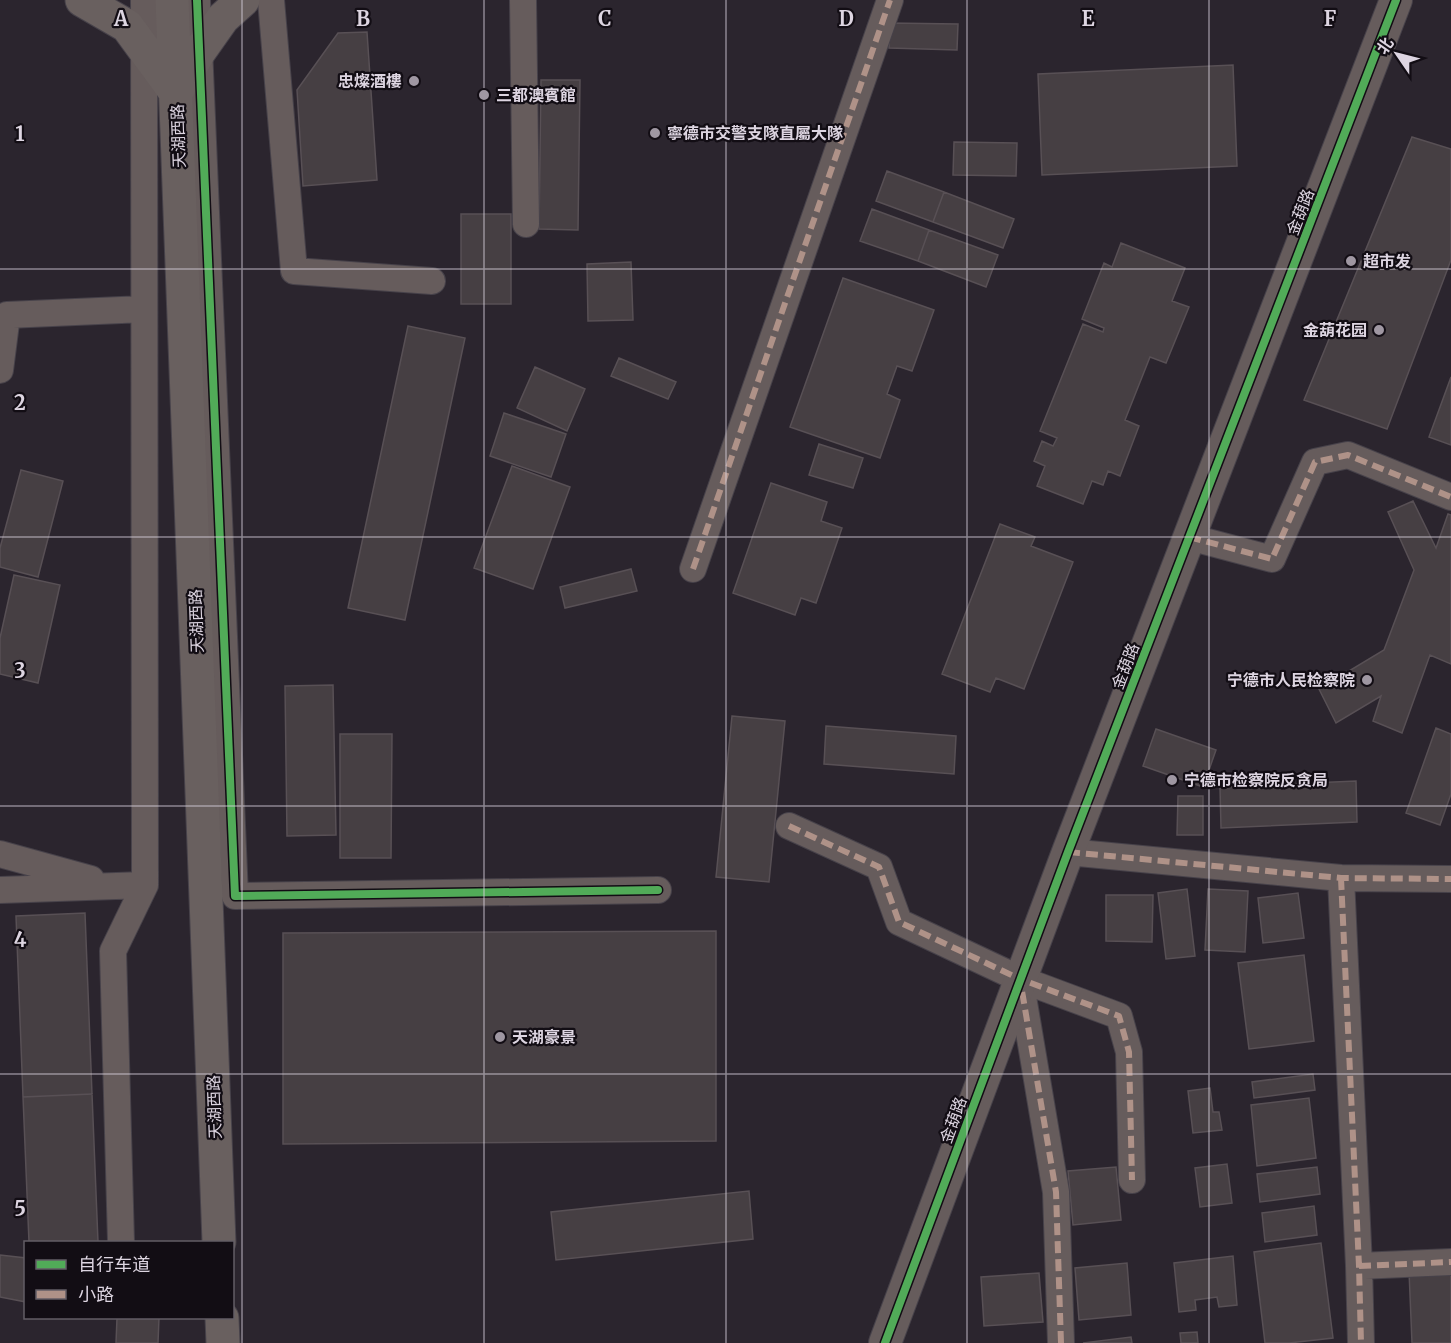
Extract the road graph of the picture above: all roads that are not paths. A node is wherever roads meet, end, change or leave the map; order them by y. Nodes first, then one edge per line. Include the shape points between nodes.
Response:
1 (82, 0) edge
2 (144, 0) edge
3 (172, 0) edge
4 (197, 0) edge
5 (243, 0) edge
6 (271, 0) edge
7 (523, 0) edge
8 (890, 0) edge
9 (1396, 0) edge
10 (144, 49) junction
11 (199, 52) junction
12 (176, 93) junction
13 (526, 224) dead end
14 (432, 280) dead end
15 (144, 309) junction
16 (0, 370) edge
17 (1451, 497) edge
18 (1189, 537) junction
19 (693, 569) dead end
20 (789, 826) dead end
21 (1068, 852) junction
22 (0, 854) edge
23 (1341, 878) junction
24 (1451, 879) edge
25 (145, 885) junction
26 (117, 886) junction
27 (0, 890) edge
28 (658, 890) dead end
29 (1020, 979) junction
30 (1131, 1180) dead end
31 (121, 1241) edge
32 (219, 1241) edge
33 (1451, 1262) edge
34 (1359, 1266) junction
35 (222, 1319) edge
36 (223, 1343) edge
37 (885, 1343) edge
38 (1062, 1343) edge
39 (1361, 1343) edge

1 - 10 main road via 127,26
2 - 10 street
3 - 12 main road, 天湖西路
4 - 11 street
5 - 11 main road via 223,18
6 - 14 street via 294,271
7 - 13 street
8 - 19 street
9 - 18 street, 金葫路
10 - 12 main road
10 - 15 street
11 - 12 main road
11 - 28 street via 235,896
12 - 32 main road, 天湖西路
15 - 16 street via 6,315
15 - 25 street
17 - 18 street via 1348,455 1315,462 1272,559
18 - 21 street, 金葫路
20 - 29 street via 879,867 899,922
21 - 23 street
21 - 29 street, 金葫路
22 - 26 street
23 - 24 street
23 - 34 street
25 - 26 street
25 - 31 street via 113,951
26 - 27 street
29 - 30 street via 1119,1016 1129,1052
29 - 37 street, 金葫路
29 - 38 street via 1056,1192
33 - 34 street
34 - 39 street
35 - 36 main road

